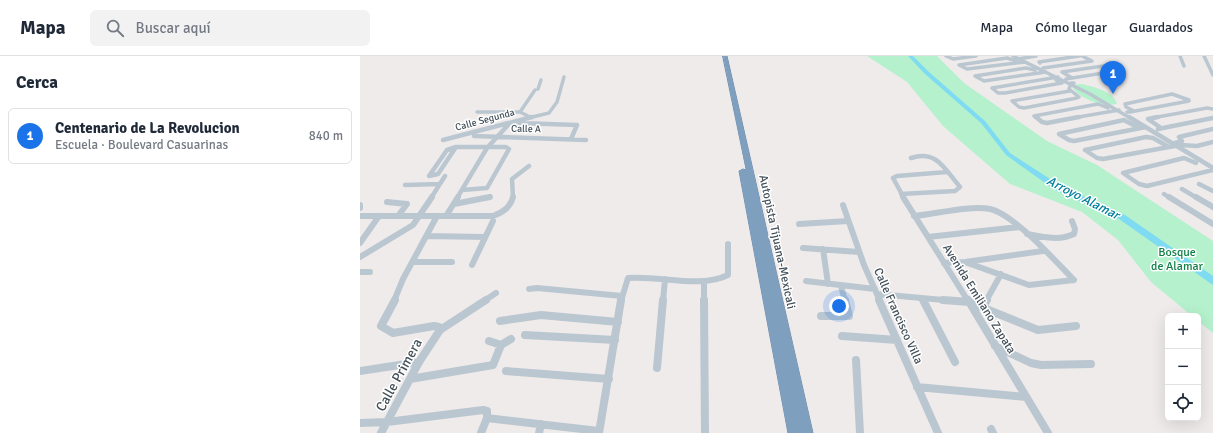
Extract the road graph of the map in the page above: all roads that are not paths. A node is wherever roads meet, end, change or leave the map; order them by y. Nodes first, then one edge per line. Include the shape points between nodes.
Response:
1 (720, 56) edge
2 (725, 56) edge
3 (946, 56) edge
4 (976, 56) edge
5 (1013, 56) edge
6 (1036, 56) edge
7 (1079, 56) edge
8 (1082, 56) edge
9 (1180, 56) edge
10 (1204, 56) edge
11 (1022, 59) edge
12 (1184, 66) dead end
13 (1046, 69) junction
14 (1041, 73) junction
15 (1213, 74) edge
16 (564, 77) dead end
17 (1058, 77) junction
18 (1052, 78) junction
19 (1072, 78) junction
20 (1066, 79) junction
21 (541, 80) dead end
22 (1073, 83) junction
23 (1070, 91) junction
24 (1213, 109) edge
25 (1116, 111) junction
26 (1134, 111) junction
27 (477, 112) dead end
28 (520, 112) junction
29 (1127, 112) junction
30 (530, 117) junction
31 (1213, 118) edge
32 (514, 122) junction
33 (508, 125) junction
34 (1146, 127) junction
35 (1139, 128) junction
36 (1161, 128) junction
37 (1154, 129) junction
38 (1213, 129) edge
39 (466, 136) junction
40 (496, 138) junction
41 (571, 139) junction
42 (444, 140) dead end
43 (586, 140) dead end
44 (1213, 142) edge
45 (1177, 145) junction
46 (456, 147) junction
47 (1169, 147) junction
48 (487, 148) junction
49 (911, 158) dead end
50 (1213, 164) edge
51 (529, 166) dead end
52 (1212, 169) edge
53 (947, 172) junction
54 (445, 176) dead end
55 (440, 184) junction
56 (1199, 184) dead end
57 (405, 185) dead end
58 (1182, 189) dead end
59 (462, 190) junction
60 (1213, 192) edge
61 (902, 194) junction
62 (1164, 194) dead end
63 (490, 197) dead end
64 (387, 202) dead end
65 (454, 204) junction
66 (843, 206) dead end
67 (1213, 207) edge
68 (360, 216) edge
69 (379, 216) junction
70 (398, 216) junction
71 (437, 216) junction
72 (446, 216) junction
73 (914, 216) junction
74 (420, 217) junction
75 (491, 219) junction
76 (848, 221) junction
77 (1072, 221) dead end
78 (1212, 222) edge
79 (799, 224) dead end
80 (1019, 227) junction
81 (1027, 234) junction
82 (427, 236) junction
83 (484, 237) junction
84 (928, 237) junction
85 (360, 243) edge
86 (728, 244) dead end
87 (803, 248) dead end
88 (823, 249) junction
89 (1044, 251) junction
90 (859, 252) junction
91 (360, 257) edge
92 (414, 262) junction
93 (452, 262) dead end
94 (965, 262) junction
95 (944, 263) junction
96 (472, 265) dead end
97 (360, 272) edge
98 (370, 272) dead end
99 (1001, 274) junction
100 (665, 279) junction
101 (704, 281) junction
102 (806, 281) dead end
103 (828, 284) junction
104 (841, 286) junction
105 (529, 289) dead end
106 (876, 292) junction
107 (496, 293) dead end
108 (622, 296) junction
109 (922, 298) junction
110 (969, 302) junction
111 (983, 307) junction
112 (821, 316) dead end
113 (500, 321) dead end
114 (618, 322) junction
115 (1076, 326) dead end
116 (440, 330) junction
117 (525, 335) dead end
118 (842, 336) dead end
119 (511, 339) dead end
120 (615, 340) junction
121 (897, 340) junction
122 (489, 341) dead end
123 (501, 345) junction
124 (995, 346) junction
125 (856, 360) dead end
126 (419, 362) junction
127 (955, 362) dead end
128 (1091, 364) dead end
129 (657, 368) dead end
130 (360, 371) edge
131 (506, 371) dead end
132 (410, 379) junction
133 (609, 379) junction
134 (917, 387) junction
135 (1026, 397) junction
136 (487, 414) junction
137 (387, 422) junction
138 (360, 423) edge
139 (540, 429) edge
140 (599, 432) edge
141 (381, 433) edge
142 (481, 433) edge
143 (705, 433) edge
144 (795, 433) edge
145 (806, 433) edge
146 (860, 433) edge
147 (938, 433) edge
148 (1048, 433) edge

1 - 144 highway, Autopista Tijuana-Mexicali
2 - 145 highway, Autopista Tijuana-Mexicali
3 - 4 street via 952,59
5 - 11 street
6 - 11 street
7 - 13 street via 1039,62
8 - 13 street via 1092,61
9 - 12 street
10 - 15 street
11 - 11 street via 1007,58 959,65 967,69
11 - 13 street
13 - 14 street
13 - 17 street
13 - 20 street
14 - 14 street via 1028,68 975,76 984,81
16 - 30 street, Calle Segunda via 551,112
17 - 18 street
17 - 22 street
18 - 18 street via 995,87 992,88 998,93 1005,94 1062,83
19 - 19 street via 1116,71 1117,70 1104,66 1062,72
19 - 20 street
20 - 22 street
21 - 28 street
22 - 23 street via 1069,86
22 - 25 street
22 - 29 street
23 - 23 street via 1079,98 1024,108 1012,102
24 - 36 street via 1206,108 1148,119
25 - 25 street via 1098,104 1034,116 1047,123
25 - 34 street
26 - 26 street via 1125,104 1172,94 1189,100
26 - 29 street
27 - 28 street
28 - 30 street
29 - 37 street
30 - 32 street, Calle Segunda
31 - 36 street
32 - 33 street, Calle Segunda
32 - 41 street via 575,124 577,126
33 - 39 street, Calle Segunda
33 - 40 street
34 - 35 street
34 - 45 street
35 - 35 street via 1124,120 1059,134 1074,141
36 - 37 street
37 - 45 street
38 - 45 street via 1179,137 1182,141
39 - 40 street, Calle A
39 - 42 street, Calle Segunda
40 - 41 street, Calle A
40 - 48 street
41 - 43 street, Calle A
44 - 45 street via 1197,146
45 - 47 street
45 - 50 street
45 - 52 street
46 - 46 street via 438,174 429,176 447,150
46 - 48 street
47 - 47 street via 1146,137 1085,150 1103,159
48 - 59 street
48 - 59 street via 509,148 486,189
49 - 53 street via 920,155 932,156
51 - 75 street via 512,179 512,203
52 - 52 street via 1184,158 1123,173 1139,184 1147,186
53 - 61 street, Avenida Emiliano Zapata via 894,176 893,180
53 - 61 street via 960,187 955,190
54 - 55 street
55 - 57 street
55 - 74 street
56 - 60 street
58 - 67 street
59 - 65 street
61 - 73 street, Avenida Emiliano Zapata
62 - 78 street
63 - 65 street
64 - 70 street via 407,204
65 - 72 street
66 - 76 street, Calle Francisco Villa
68 - 69 street
69 - 70 street
69 - 85 street
70 - 74 street
71 - 72 street
71 - 74 street
71 - 82 street
72 - 75 street
73 - 80 street via 991,209
73 - 84 street, Avenida Emiliano Zapata
74 - 91 street via 406,230
75 - 83 street
76 - 79 street
76 - 90 street, Calle Francisco Villa
77 - 81 street via 1075,229 1074,234 1070,236
80 - 81 street
80 - 84 street
81 - 89 street
82 - 83 street
82 - 92 street
83 - 96 street via 482,250
84 - 95 street, Avenida Emiliano Zapata
86 - 101 street via 727,277
87 - 88 street
88 - 90 street
88 - 103 street
89 - 94 street
89 - 99 street via 1074,280 1029,285
90 - 106 street, Calle Francisco Villa
92 - 93 street
92 - 116 street via 381,326 393,333 434,326
94 - 95 street
94 - 99 street
95 - 110 street, Avenida Emiliano Zapata
97 - 98 street
99 - 111 street
100 - 101 street
100 - 108 street via 628,278
100 - 129 street
101 - 143 street
102 - 103 street
103 - 104 street
104 - 106 street
104 - 112 street via 849,316
105 - 108 street
106 - 109 street
106 - 121 street, Calle Francisco Villa
107 - 116 street
108 - 114 street
109 - 110 street
109 - 127 street
110 - 111 street
110 - 124 street, Avenida Emiliano Zapata
111 - 115 street via 1038,330
113 - 114 street via 541,315
114 - 120 street
116 - 126 street, Calle Primera
117 - 120 street
118 - 121 street
119 - 123 street
120 - 133 street
121 - 134 street, Calle Francisco Villa
122 - 123 street
123 - 132 street via 493,365
124 - 128 street via 1041,365
124 - 135 street, Avenida Emiliano Zapata
125 - 146 street
126 - 130 street
126 - 132 street, Calle Primera
131 - 133 street
132 - 137 street, Calle Primera
133 - 140 street
134 - 135 street
134 - 147 street, Calle Francisco Villa
135 - 148 street, Avenida Emiliano Zapata
136 - 137 street
136 - 139 street
136 - 142 street
137 - 138 street
137 - 141 street, Calle Primera
139 - 140 street

